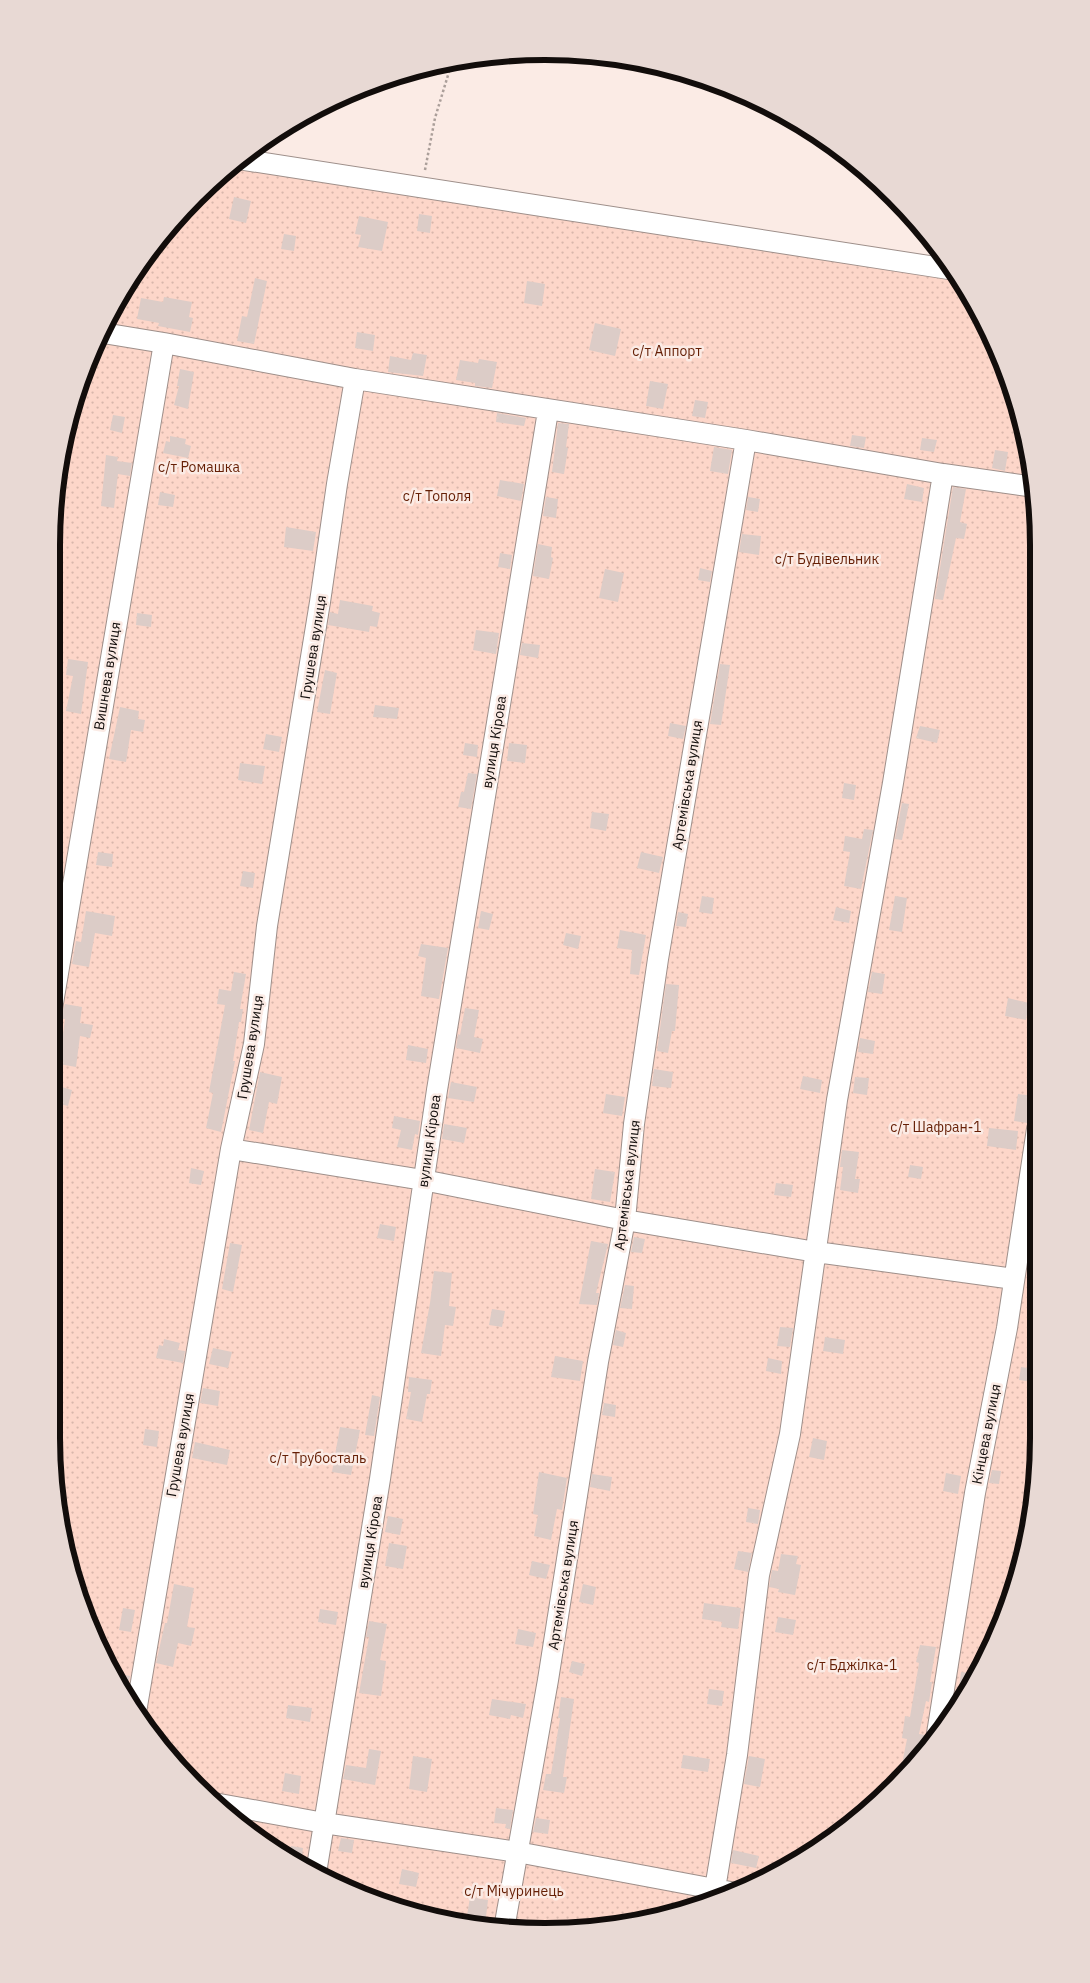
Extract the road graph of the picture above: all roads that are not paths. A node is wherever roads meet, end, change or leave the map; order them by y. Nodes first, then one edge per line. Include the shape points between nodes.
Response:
1 (249, 161) edge
2 (942, 268) edge
3 (108, 334) edge
4 (164, 343) junction
5 (355, 379) junction
6 (548, 411) junction
7 (746, 440) junction
8 (943, 474) junction
9 (1026, 486) edge
10 (60, 961) edge
11 (231, 1149) junction
12 (1030, 1175) edge
13 (423, 1180) junction
14 (625, 1220) junction
15 (816, 1252) junction
16 (1014, 1279) junction
17 (138, 1701) edge
18 (939, 1720) edge
19 (228, 1806) edge
20 (324, 1823) junction
21 (517, 1852) junction
22 (317, 1866) edge
23 (715, 1892) edge
24 (708, 1895) edge
25 (505, 1921) edge

1 - 2 street
3 - 4 street
4 - 5 street
4 - 10 street, Вишнева вулиця
5 - 6 street
5 - 11 street, Грушева вулиця via 267,926 254,1044
6 - 7 street
6 - 13 street, вулиця Кірова
7 - 8 street
7 - 14 street, Артемівська вулиця via 658,959 634,1124
8 - 9 street
8 - 15 street via 838,1100
11 - 13 street
11 - 17 street, Грушева вулиця
12 - 16 street, Кінцева вулиця
13 - 14 street
13 - 20 street, вулиця Кірова via 380,1478
14 - 15 street
14 - 21 street, Артемівська вулиця via 598,1362 548,1680
15 - 16 street
15 - 23 street via 790,1434 758,1575 737,1755
16 - 18 street, Кінцева вулиця via 975,1493
19 - 20 street
20 - 21 street
20 - 22 street, вулиця Кірова
21 - 24 street
21 - 25 street, Артемівська вулиця

